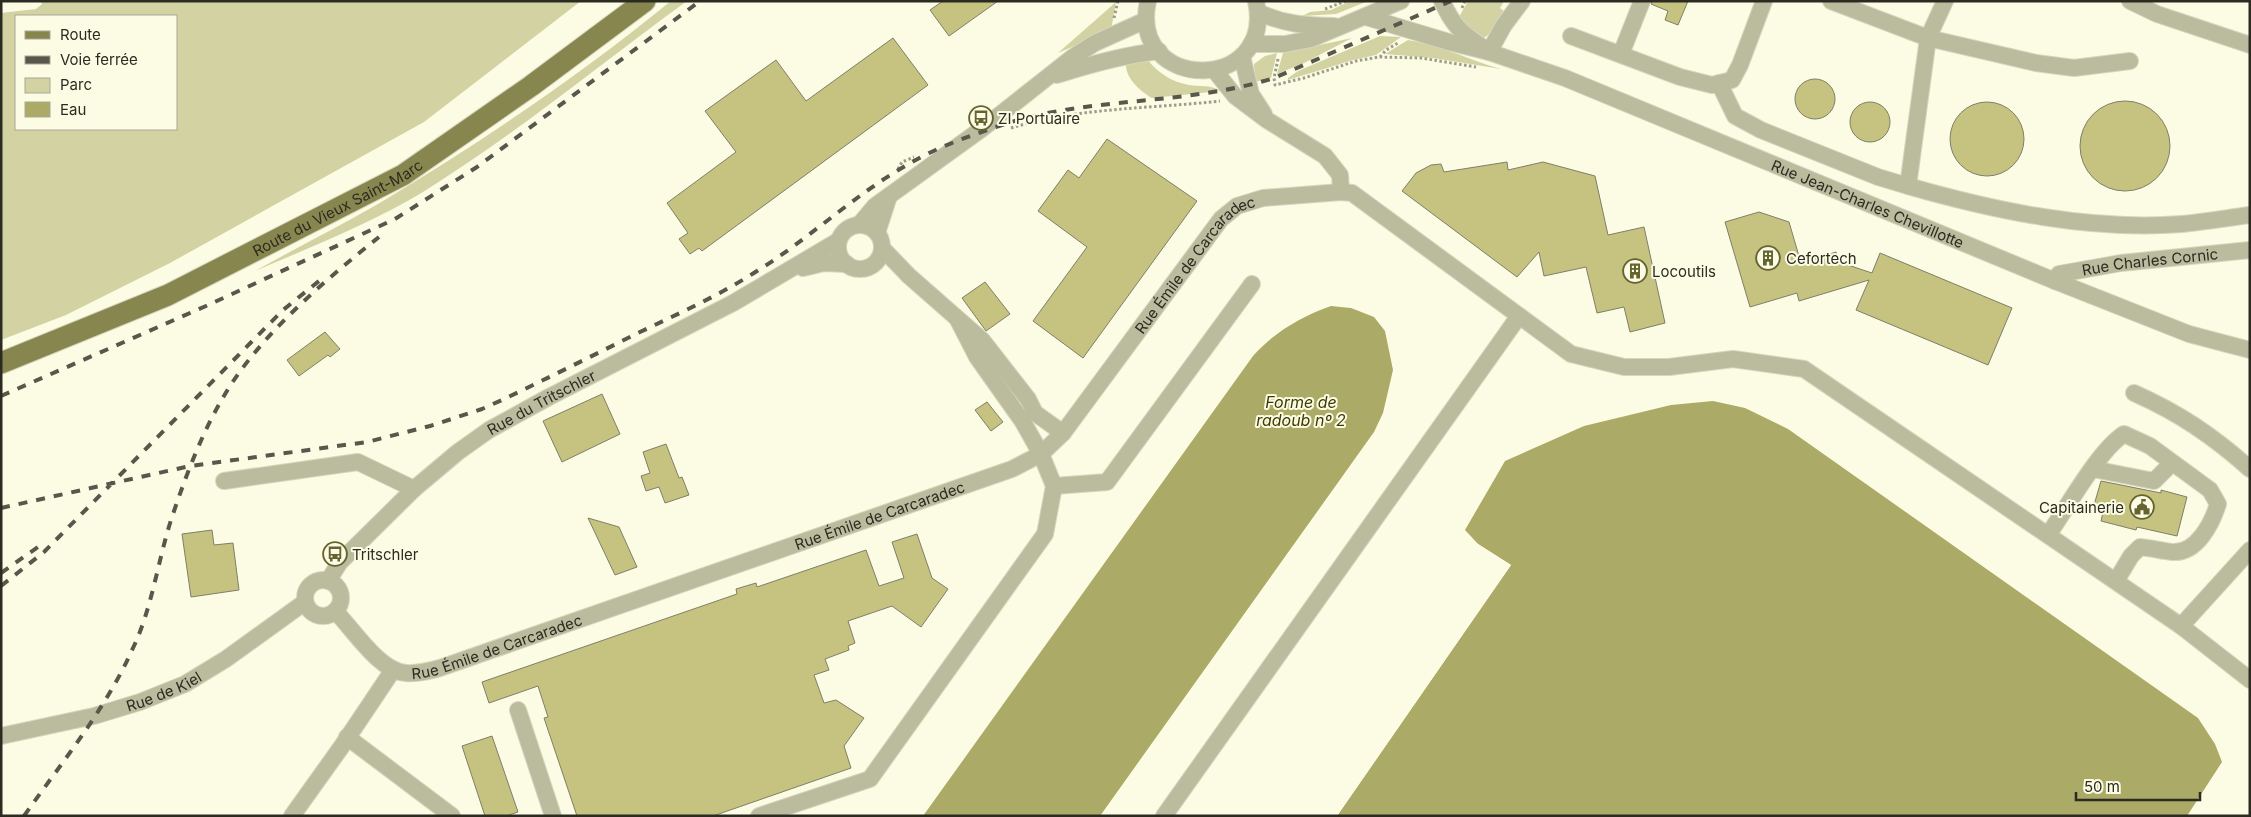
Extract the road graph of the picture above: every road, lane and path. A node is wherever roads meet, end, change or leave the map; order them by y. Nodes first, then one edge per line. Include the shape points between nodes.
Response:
1 (625, 1) edge
2 (645, 1) edge
3 (1148, 1) edge
4 (1346, 1) edge
5 (1401, 1) edge
6 (1442, 1) edge
7 (1522, 1) edge
8 (1642, 1) edge
9 (1764, 1) edge
10 (1831, 1) edge
11 (1945, 1) edge
12 (2130, 1) edge
13 (1257, 6) edge
14 (1316, 10) dead end
15 (1366, 17) junction
16 (1146, 20) junction
17 (1341, 26) junction
18 (1571, 36) dead end
19 (1928, 38) junction
20 (1285, 44) junction
21 (2250, 45) edge
22 (1246, 50) junction
23 (1159, 51) junction
24 (1489, 52) junction
25 (1621, 54) junction
26 (2130, 60) dead end
27 (1482, 68) dead end
28 (1214, 71) junction
29 (1046, 79) junction
30 (1719, 83) junction
31 (1275, 84) junction
32 (1252, 94) junction
33 (1235, 96) junction
34 (1267, 120) junction
35 (1021, 124) dead end
36 (1908, 186) junction
37 (1341, 192) junction
38 (890, 196) junction
39 (2250, 215) edge
40 (859, 225) junction
41 (838, 241) junction
42 (879, 241) junction
43 (2250, 250) edge
44 (847, 264) junction
45 (870, 266) junction
46 (789, 272) junction
47 (909, 276) junction
48 (2055, 282) junction
49 (1252, 284) dead end
50 (1519, 316) junction
51 (958, 320) junction
52 (2250, 350) edge
53 (1, 355) edge
54 (1, 363) edge
55 (2134, 393) dead end
56 (1064, 433) junction
57 (1041, 454) junction
58 (2172, 463) junction
59 (2093, 469) junction
60 (2250, 469) edge
61 (224, 481) dead end
62 (1054, 486) junction
63 (414, 489) junction
64 (2048, 535) junction
65 (2250, 550) edge
66 (328, 581) junction
67 (2116, 582) junction
68 (305, 602) junction
69 (335, 611) junction
70 (2181, 626) junction
71 (392, 670) junction
72 (2250, 680) edge
73 (518, 710) dead end
74 (1, 736) edge
75 (348, 738) junction
76 (292, 816) edge
77 (452, 816) edge
78 (553, 816) edge
79 (759, 816) edge
80 (1164, 816) edge

1 - 53 main road, Route du Vieux Saint-Marc via 529,74 394,164 248,244 90,319
2 - 54 main road, Route du Vieux Saint-Marc via 403,175 168,295
3 - 16 street
4 - 14 path
5 - 15 street
6 - 24 street, Rue Jean-Charles Chevillotte via 1460,32
7 - 24 street
8 - 25 street
9 - 30 street via 1740,66 1732,80
10 - 19 street
11 - 19 street
12 - 21 street via 2164,17
13 - 17 street via 1281,22 1302,26
13 - 22 street via 1257,28
15 - 17 street
15 - 24 street, Rue Jean-Charles Chevillotte
16 - 23 street via 1150,37
16 - 29 street via 1095,43
17 - 20 street via 1311,39
18 - 25 street
19 - 26 street via 2036,63 2074,68
19 - 36 street
20 - 22 street
20 - 31 path via 1279,54
22 - 28 street via 1229,65
22 - 32 street
23 - 28 street via 1184,69
23 - 29 street via 1104,60
24 - 48 street, Rue Jean-Charles Chevillotte via 1565,78
25 - 30 street via 1680,76
27 - 31 path via 1421,58 1379,57
28 - 33 street
29 - 38 street
30 - 36 street via 1735,116 1760,130
31 - 32 path
32 - 34 street
33 - 34 street
33 - 35 path via 1223,101 1180,106 1071,113
34 - 37 street via 1325,156 1340,175
36 - 39 street via 1964,202 2056,219 2131,225 2181,224
37 - 50 street via 1352,193
37 - 56 street, Rue Émile de Carcaradec via 1263,198 1237,206 1226,214
38 - 40 street via 874,206
38 - 42 street
40 - 41 street via 844,231
40 - 42 street via 869,227
41 - 44 street via 840,256
41 - 46 street, Rue du Tritschler
42 - 45 street via 876,262
42 - 47 street
43 - 48 street, Rue Charles Cornic via 2121,263 2059,274
44 - 45 street via 858,268
44 - 46 street, Rue du Tritschler via 824,263
45 - 47 street
46 - 63 street, Rue du Tritschler via 504,422 458,452
47 - 51 street
48 - 52 street, Rue Jean-Charles Chevillotte via 2189,334
49 - 62 street via 1107,482
50 - 64 street via 1571,354 1624,367 1670,366 1733,358 1804,369
50 - 80 street
51 - 56 street via 992,352 1024,393 1035,413
51 - 57 street via 977,357
55 - 60 street via 2172,411 2216,439
56 - 57 street, Rue Émile de Carcaradec
57 - 62 street
57 - 71 street, Rue Émile de Carcaradec via 1012,469 440,668 420,673
58 - 59 street via 2154,482
58 - 59 street via 2150,446 2124,434 2115,440
58 - 67 street via 2210,490 2218,504 2213,519 2189,549 2173,552 2140,547
59 - 64 street
61 - 63 street via 358,462
62 - 79 street via 1045,534 870,779
63 - 66 street, Rue du Tritschler via 340,562
64 - 67 street
65 - 70 street
66 - 68 street via 311,584
66 - 69 street via 334,583 341,594
67 - 70 street
68 - 69 street via 318,615
68 - 74 street, Rue de Kiel via 226,659 177,687 94,716
69 - 71 street, Rue Émile de Carcaradec via 377,660
70 - 72 street
71 - 75 street
73 - 78 street
75 - 76 street
75 - 77 street

